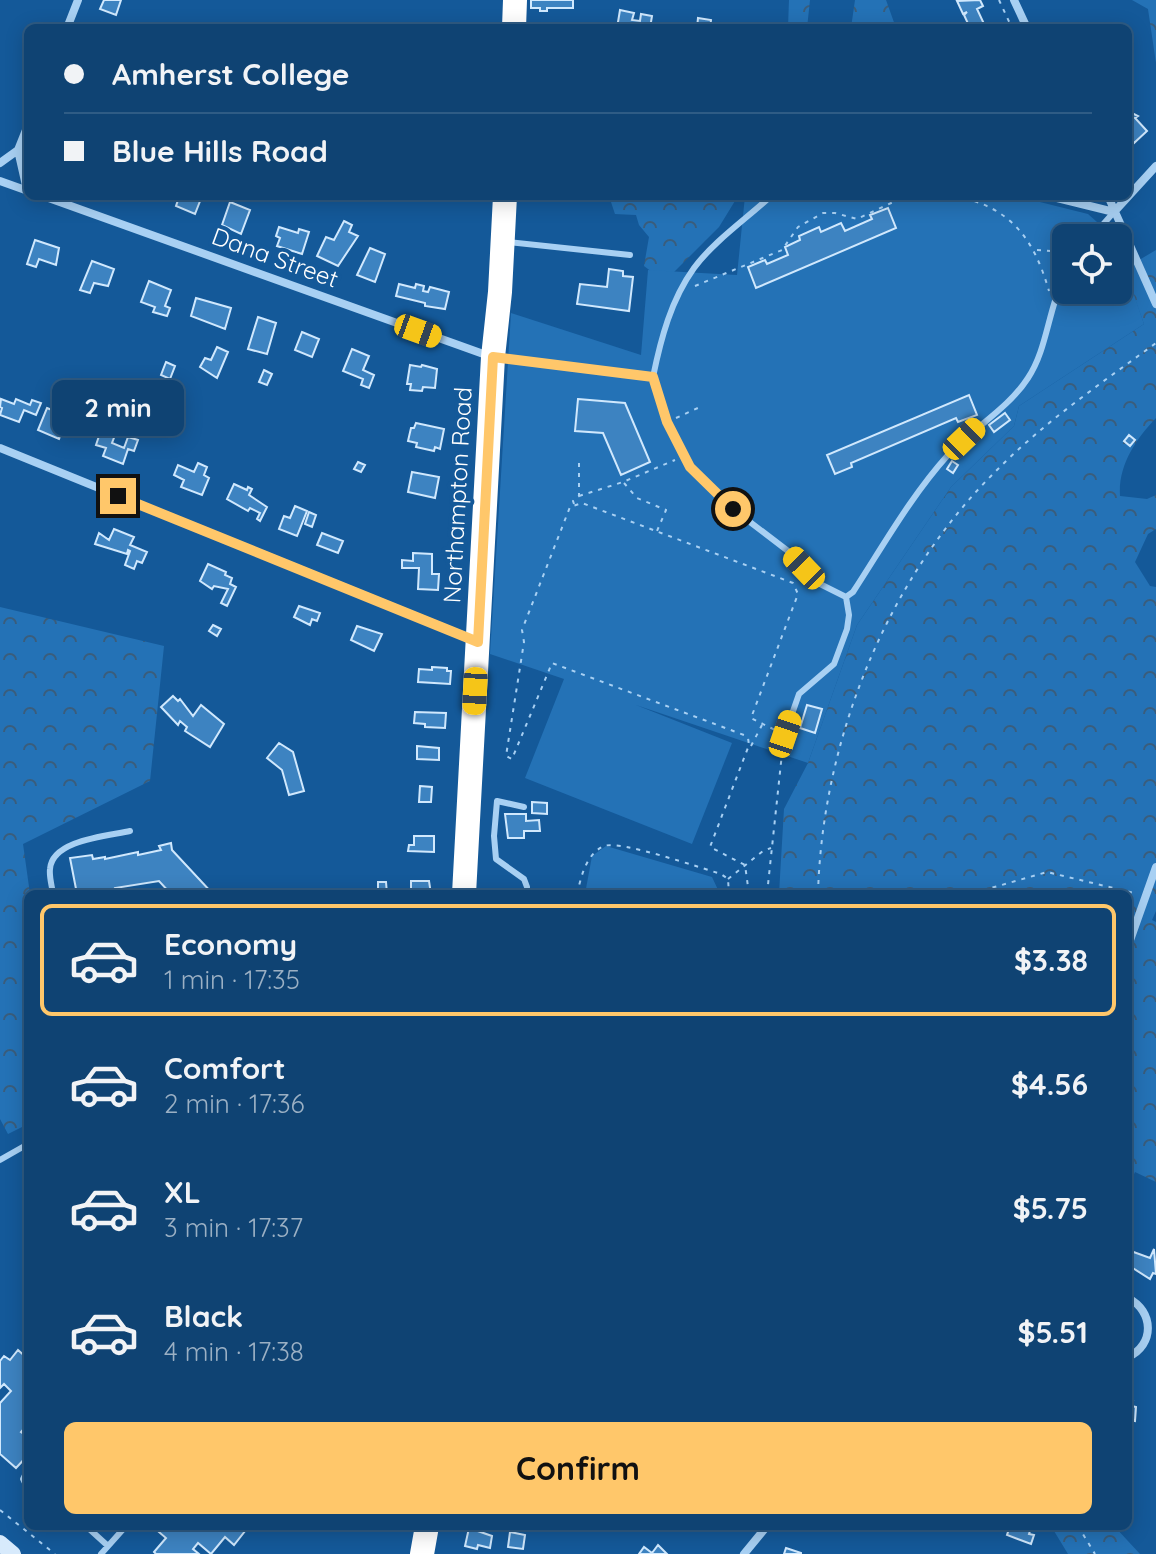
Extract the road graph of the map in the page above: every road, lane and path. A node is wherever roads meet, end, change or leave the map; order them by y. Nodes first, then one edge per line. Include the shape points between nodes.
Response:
1 (78, 0) edge
2 (515, 0) edge
3 (999, 0) edge
4 (1014, 0) edge
5 (69, 24) edge
6 (514, 24) edge
7 (1010, 24) edge
8 (1025, 24) edge
9 (24, 135) edge
10 (18, 150) junction
11 (0, 163) edge
12 (1156, 166) edge
13 (24, 174) edge
14 (0, 181) edge
15 (24, 189) edge
16 (1132, 192) edge
17 (54, 200) edge
18 (505, 200) edge
19 (767, 200) edge
20 (898, 200) edge
21 (969, 200) edge
22 (1065, 200) edge
23 (1110, 200) edge
24 (1125, 200) edge
25 (1114, 212) junction
26 (1103, 224) edge
27 (503, 242) junction
28 (1035, 250) junction
29 (1052, 251) edge
30 (630, 255) dead end
31 (682, 289) junction
32 (1052, 298) edge
33 (1052, 304) edge
34 (1156, 304) edge
35 (1156, 343) edge
36 (493, 357) junction
37 (653, 377) junction
38 (700, 407) dead end
39 (667, 422) junction
40 (0, 448) edge
41 (684, 456) junction
42 (579, 457) dead end
43 (623, 482) junction
44 (579, 496) junction
45 (574, 505) junction
46 (657, 531) junction
47 (846, 597) junction
48 (478, 642) junction
49 (763, 724) junction
50 (785, 734) junction
51 (749, 745) junction
52 (524, 807) dead end
53 (130, 831) dead end
54 (772, 848) junction
55 (745, 865) junction
56 (1156, 867) edge
57 (728, 879) junction
58 (527, 887) dead end
59 (53, 890) edge
60 (464, 890) edge
61 (578, 890) edge
62 (729, 890) edge
63 (748, 890) edge
64 (767, 890) edge
65 (818, 890) edge
66 (989, 890) edge
67 (1116, 890) edge
68 (1132, 894) edge
69 (1146, 898) junction
70 (1156, 902) edge
71 (1132, 935) edge
72 (24, 1146) edge
73 (0, 1160) edge
74 (1132, 1301) edge
75 (1132, 1355) edge
76 (0, 1510) edge
77 (24, 1529) edge
78 (25, 1530) edge
79 (90, 1530) edge
80 (122, 1530) edge
81 (426, 1530) edge
82 (427, 1530) edge
83 (764, 1530) edge
84 (1080, 1530) edge
85 (0, 1543) edge
86 (108, 1546) junction
87 (13, 1554) edge
88 (55, 1554) edge
89 (101, 1554) edge
90 (422, 1554) edge
91 (430, 1554) edge
92 (744, 1554) edge
93 (1095, 1554) edge

1 - 5 street
2 - 6 highway
3 - 7 path
4 - 8 street
9 - 10 street
10 - 11 street
10 - 13 street
12 - 16 street
14 - 15 street
17 - 36 street, Dana Street
18 - 27 highway, Northampton Road
19 - 31 lane via 695,267
20 - 31 path via 857,219 823,213 798,227 782,250
21 - 28 path via 1003,216
22 - 25 street
23 - 25 street
24 - 25 street
25 - 26 lane
25 - 34 street
27 - 30 lane
27 - 36 highway, Northampton Road
28 - 29 path
28 - 32 path
31 - 37 lane via 663,332
33 - 47 lane via 1029,376 933,473
35 - 65 path via 1053,419 993,473 941,537 903,596 845,732 825,821
36 - 37 lane
36 - 48 highway, Northampton Road
37 - 39 lane
38 - 39 path
39 - 41 lane
40 - 48 street
41 - 43 path
41 - 47 lane via 733,509 788,551 820,584
42 - 44 path
43 - 44 path
43 - 46 path via 637,498 666,510
44 - 45 path
45 - 46 path via 582,503
45 - 51 path via 522,630 506,756 512,759 552,663 744,735
46 - 49 path via 793,583 798,594 751,718
47 - 50 lane via 847,629 834,664 799,694
48 - 60 highway, Northampton Road
49 - 50 path
49 - 51 path via 753,747
50 - 54 path
51 - 55 path via 710,847
52 - 58 lane via 497,801 494,848 496,859
53 - 59 lane via 65,846 54,854
54 - 55 path
54 - 64 path
55 - 57 path
55 - 63 path
56 - 69 street
57 - 61 path via 610,845 592,854
57 - 62 path
66 - 67 path via 1047,872
68 - 69 path
69 - 70 street
69 - 71 street
72 - 73 lane
74 - 75 street via 1141,1307 1149,1329
76 - 77 path
78 - 88 path
79 - 86 lane
80 - 86 lane
81 - 90 highway
82 - 91 highway
83 - 92 street
84 - 93 path
85 - 87 main road
86 - 89 lane

